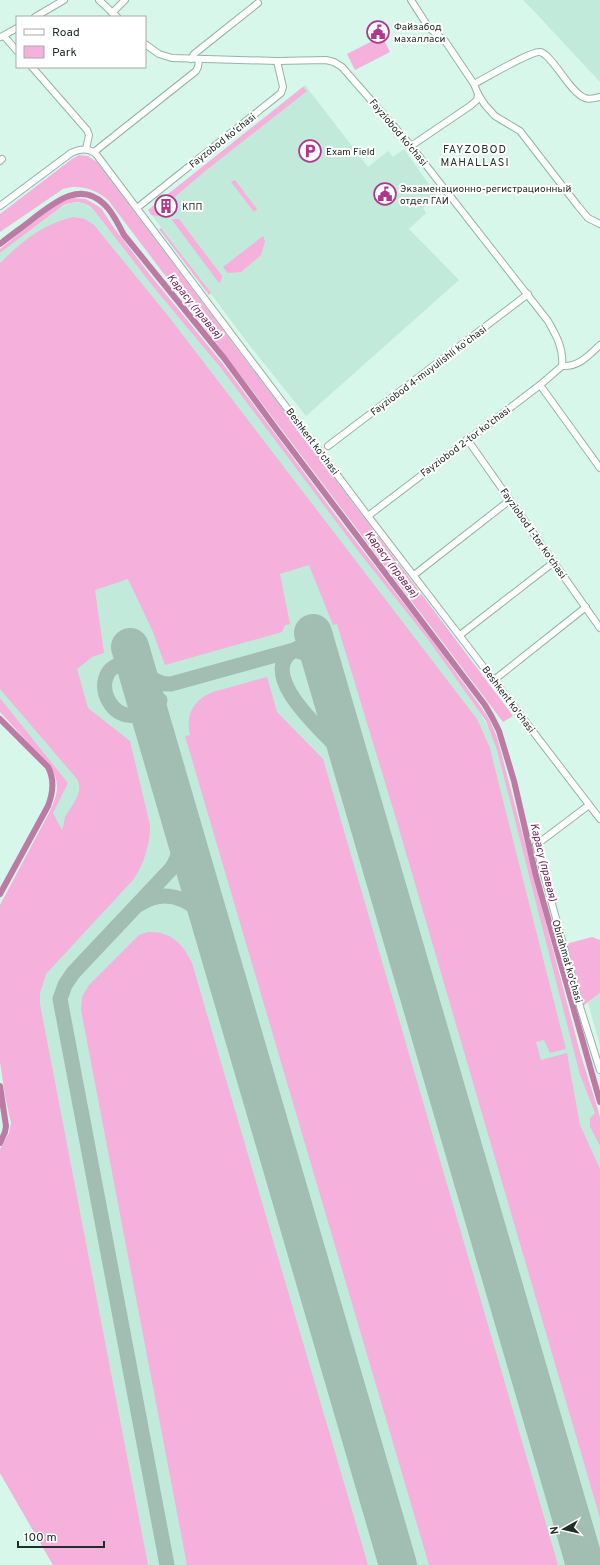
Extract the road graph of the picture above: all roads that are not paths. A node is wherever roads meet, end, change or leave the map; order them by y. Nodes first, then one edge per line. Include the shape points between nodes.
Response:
1 (64, 0) edge
2 (99, 0) edge
3 (125, 0) edge
4 (411, 0) edge
5 (258, 3) dead end
6 (114, 15) edge
7 (37, 16) edge
8 (16, 29) edge
9 (2, 36) edge
10 (146, 45) edge
11 (16, 50) edge
12 (191, 59) junction
13 (199, 59) junction
14 (277, 62) junction
15 (33, 68) edge
16 (474, 84) junction
17 (478, 94) junction
18 (600, 97) edge
19 (411, 146) junction
20 (86, 149) junction
21 (94, 152) junction
22 (0, 206) edge
23 (137, 208) junction
24 (600, 224) edge
25 (528, 294) junction
26 (600, 345) edge
27 (562, 366) junction
28 (540, 386) junction
29 (467, 440) junction
30 (328, 446) dead end
31 (600, 468) edge
32 (510, 500) junction
33 (368, 516) junction
34 (554, 562) junction
35 (414, 575) junction
36 (586, 607) junction
37 (600, 628) edge
38 (460, 635) junction
39 (494, 680) junction
40 (589, 805) junction
41 (600, 819) edge
42 (600, 1070) edge

1 - 7 street
2 - 6 street
3 - 6 street
4 - 16 street via 429,28 444,41
5 - 12 street
8 - 9 street
9 - 11 street
10 - 12 street, Fayziobod ko'chasi via 165,56
12 - 13 street, Fayziobod ko'chasi
13 - 14 street, Fayziobod ko'chasi
13 - 21 street via 196,71
14 - 19 street, Fayziobod ko'chasi via 326,60 340,65
14 - 23 street, Fayzobod ko'chasi via 282,93
15 - 20 street via 87,130
16 - 17 street
16 - 18 street via 539,52 546,55 584,98
17 - 19 street via 477,100 470,106
17 - 24 street via 495,116 520,131 588,218
19 - 25 street, Fayziobod ko'chasi
20 - 21 street
20 - 22 street via 71,153
21 - 23 street, Beshkent ko'chasi
23 - 33 street, Beshkent ko'chasi
25 - 27 street, Fayziobod ko'chasi via 548,320 555,334 563,357
25 - 30 street, Fayziobod 4-muyulishli koʻchasi
26 - 27 street via 579,364
27 - 28 street, Fayziobod 2-tor ko'chasi
28 - 29 street, Fayziobod 2-tor ko'chasi
28 - 31 street
29 - 32 street, Fayziobod 1-tor ko'chasi
29 - 33 street, Fayziobod 2-tor ko'chasi
32 - 34 street, Fayziobod 1-tor ko'chasi
32 - 35 street
33 - 35 street, Beshkent ko'chasi
34 - 36 street, Fayziobod 1-tor ko'chasi
34 - 38 street
35 - 38 street, Beshkent ko'chasi
36 - 37 street, Fayziobod 1-tor ko'chasi
36 - 39 street
38 - 39 street, Beshkent ko'chasi
39 - 40 street, Beshkent ko'chasi
40 - 41 street, Beshkent ko'chasi
40 - 42 street, Obirahmat ko'chasi via 536,845

